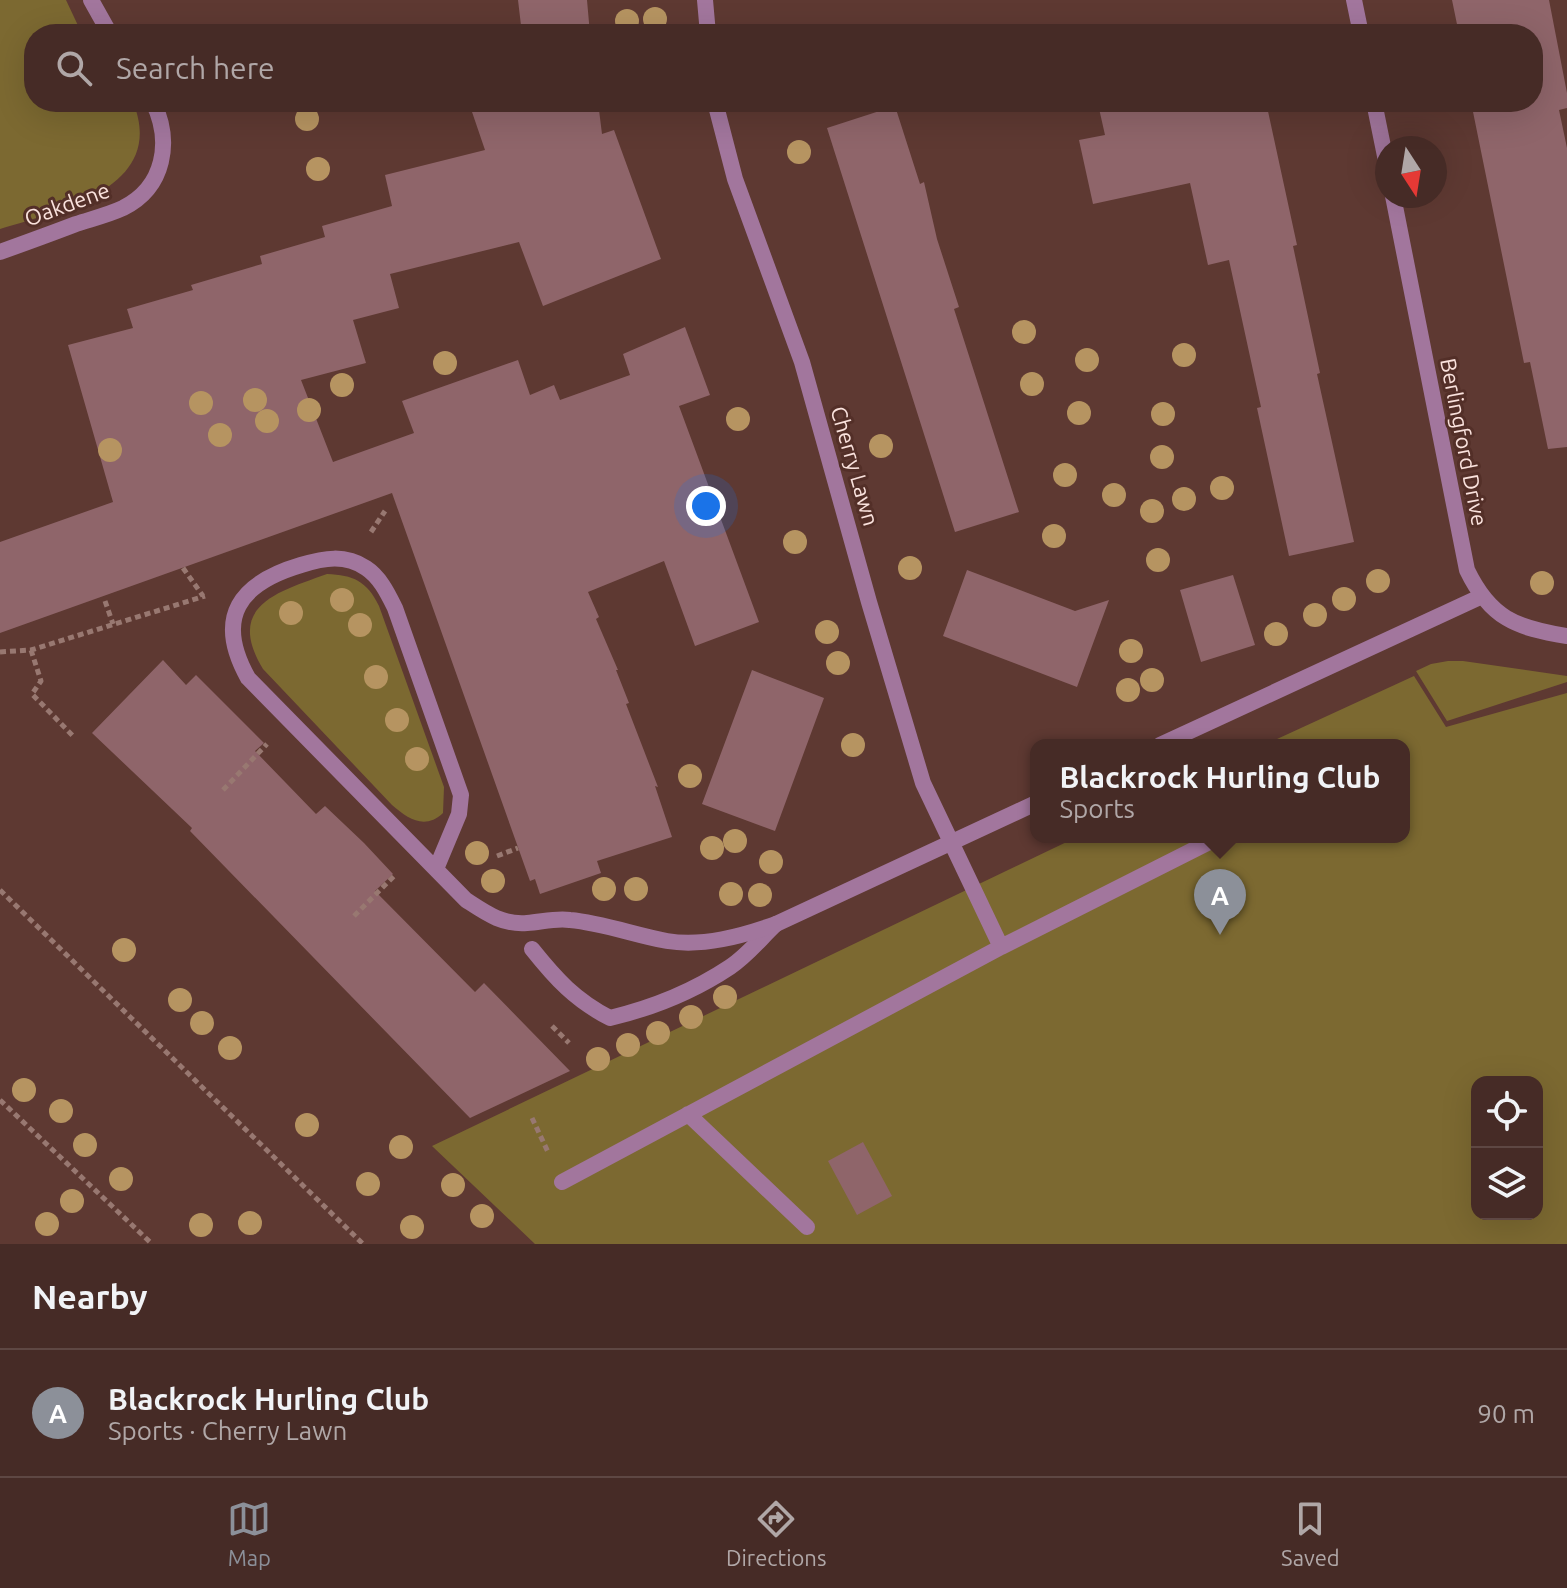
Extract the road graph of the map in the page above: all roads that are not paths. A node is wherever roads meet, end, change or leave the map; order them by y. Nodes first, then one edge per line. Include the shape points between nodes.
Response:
1 (91, 0) edge
2 (705, 0) edge
3 (1354, 0) edge
4 (104, 24) edge
5 (707, 24) edge
6 (1359, 24) edge
7 (158, 112) edge
8 (718, 112) edge
9 (1376, 112) edge
10 (1381, 136) edge
11 (1395, 208) edge
12 (0, 252) edge
13 (1480, 597) junction
14 (1567, 636) edge
15 (1173, 739) edge
16 (1030, 806) edge
17 (951, 843) junction
18 (1207, 843) edge
19 (436, 869) junction
20 (776, 924) junction
21 (1001, 947) junction
22 (532, 949) dead end
23 (688, 1114) junction
24 (562, 1182) road end
25 (807, 1227) dead end

1 - 4 street
2 - 5 street
3 - 6 street
7 - 12 street, Oakdene via 165,138 161,162 145,191 122,209
8 - 17 street, Cherry Lawn via 735,179 802,362 923,783
9 - 10 street
11 - 13 street, Berlingford Drive via 1467,570
13 - 14 street via 1516,625
13 - 15 street
16 - 17 street
17 - 20 street
17 - 21 street, Cherry Lawn
18 - 21 street
19 - 19 street via 459,814 461,795 395,608 380,581 337,557 275,573 250,588 238,603 233,636 248,678
19 - 20 street via 466,900 509,923 572,920 669,942 752,933
20 - 22 street via 733,966 642,1011 610,1018 583,1004
21 - 23 street
23 - 24 street
23 - 25 street

